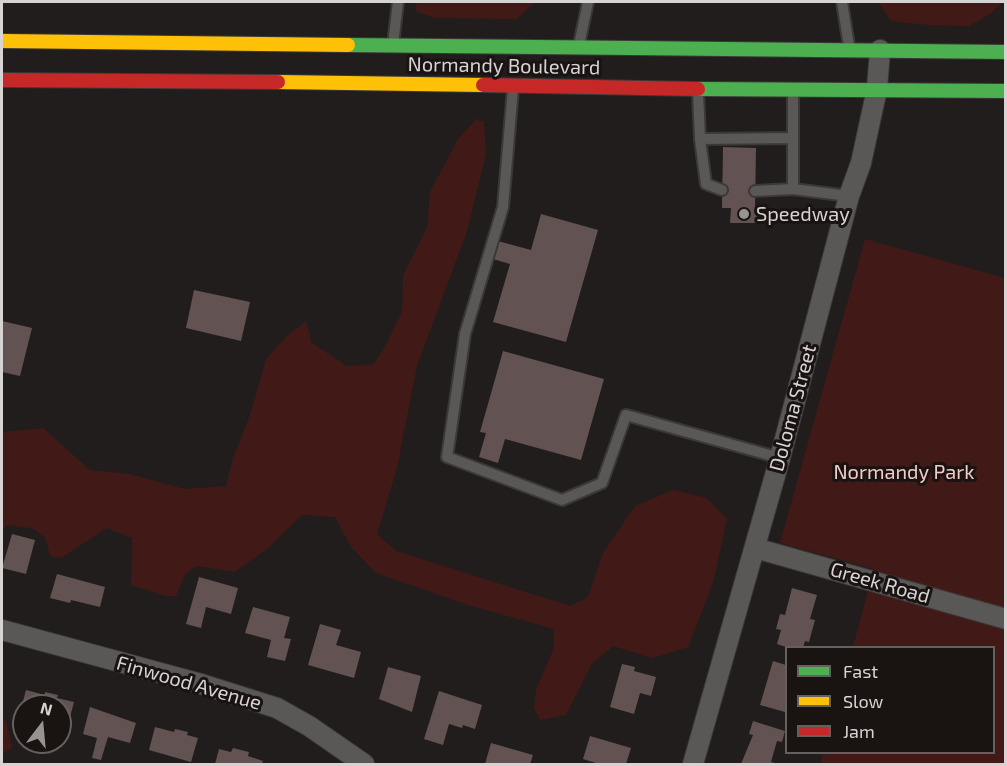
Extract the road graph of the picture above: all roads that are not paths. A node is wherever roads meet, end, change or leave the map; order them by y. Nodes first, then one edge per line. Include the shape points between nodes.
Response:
1 (398, 2) edge
2 (588, 2) edge
3 (842, 2) edge
4 (2, 41) edge
5 (393, 44) junction
6 (579, 47) junction
7 (850, 50) junction
8 (880, 50) junction
9 (1005, 52) edge
10 (392, 71) junction
11 (2, 80) edge
12 (513, 86) junction
13 (698, 89) junction
14 (794, 89) junction
15 (877, 89) junction
16 (1005, 91) edge
17 (793, 138) junction
18 (700, 139) junction
19 (793, 189) junction
20 (722, 190) dead end
21 (755, 191) dead end
22 (849, 196) junction
23 (780, 458) junction
24 (754, 548) junction
25 (1005, 619) edge
26 (2, 630) edge
27 (364, 765) edge
28 (693, 765) edge

1 - 5 lane
2 - 6 lane
3 - 7 lane
4 - 5 main road, Normandy Boulevard
5 - 6 main road, Normandy Boulevard
5 - 10 main road
6 - 7 main road, Normandy Boulevard
7 - 8 main road, Normandy Boulevard
8 - 9 main road, Normandy Boulevard
8 - 15 street, Doloma Street
10 - 11 main road, Normandy Boulevard
10 - 12 main road, Normandy Boulevard
12 - 13 main road, Normandy Boulevard
12 - 23 lane via 502,207 465,334 447,457 562,500 602,483 626,415
13 - 14 main road, Normandy Boulevard
13 - 18 lane
14 - 15 main road, Normandy Boulevard
14 - 17 lane
15 - 16 main road, Normandy Boulevard
15 - 22 street, Doloma Street via 861,163
17 - 18 lane
17 - 19 lane
18 - 20 lane via 706,184
19 - 21 lane
19 - 22 lane
22 - 23 street, Doloma Street
23 - 24 street, Doloma Street
24 - 25 street, Greek Road
24 - 28 street, Doloma Street
26 - 27 street, Finwood Avenue via 277,708

